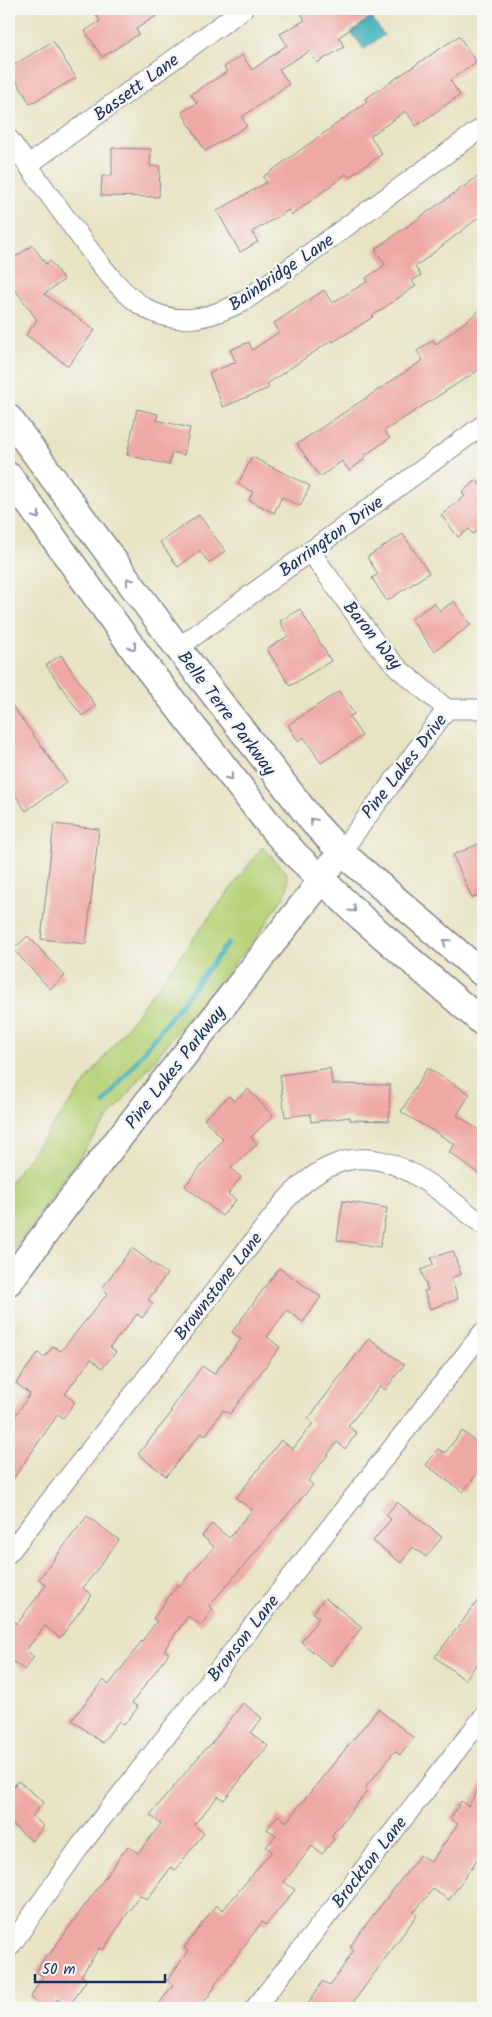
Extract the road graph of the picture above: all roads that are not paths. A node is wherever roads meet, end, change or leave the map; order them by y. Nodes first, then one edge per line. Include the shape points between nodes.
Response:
1 (243, 9) edge
2 (483, 127) edge
3 (9, 139) edge
4 (28, 165) junction
5 (9, 418) edge
6 (483, 425) edge
7 (9, 476) edge
8 (310, 551) junction
9 (178, 648) junction
10 (447, 709) junction
11 (483, 709) edge
12 (340, 852) junction
13 (322, 879) junction
14 (483, 974) edge
15 (483, 1023) edge
16 (483, 1224) edge
17 (9, 1282) edge
18 (483, 1332) edge
19 (9, 1553) edge
20 (483, 1716) edge
21 (9, 1948) edge
22 (255, 2008) edge

1 - 4 street, Bassett Lane
2 - 4 street, Bainbridge Lane via 247,299 220,312 195,317 156,313 120,290
3 - 4 street, Bainbridge Lane
9 -> 5 main road, Belle Terre Parkway
6 - 8 street, Barrington Drive
7 -> 13 main road, Belle Terre Parkway via 239,788 295,854
8 - 9 street, Barrington Drive
8 - 10 street, Baron Way via 378,646 398,669
12 -> 9 main road, Belle Terre Parkway via 283,786
10 - 11 street, Pine Lakes Drive
10 - 12 street, Pine Lakes Drive
12 - 13 main road, Pine Lakes Parkway
14 -> 12 main road, Belle Terre Parkway
13 -> 15 main road, Belle Terre Parkway
13 - 17 main road, Pine Lakes Parkway
16 - 19 street, Brownstone Lane via 416,1174 384,1160 346,1161 314,1174 285,1201
18 - 21 street, Bronson Lane via 81,1845
20 - 22 street, Brockton Lane

